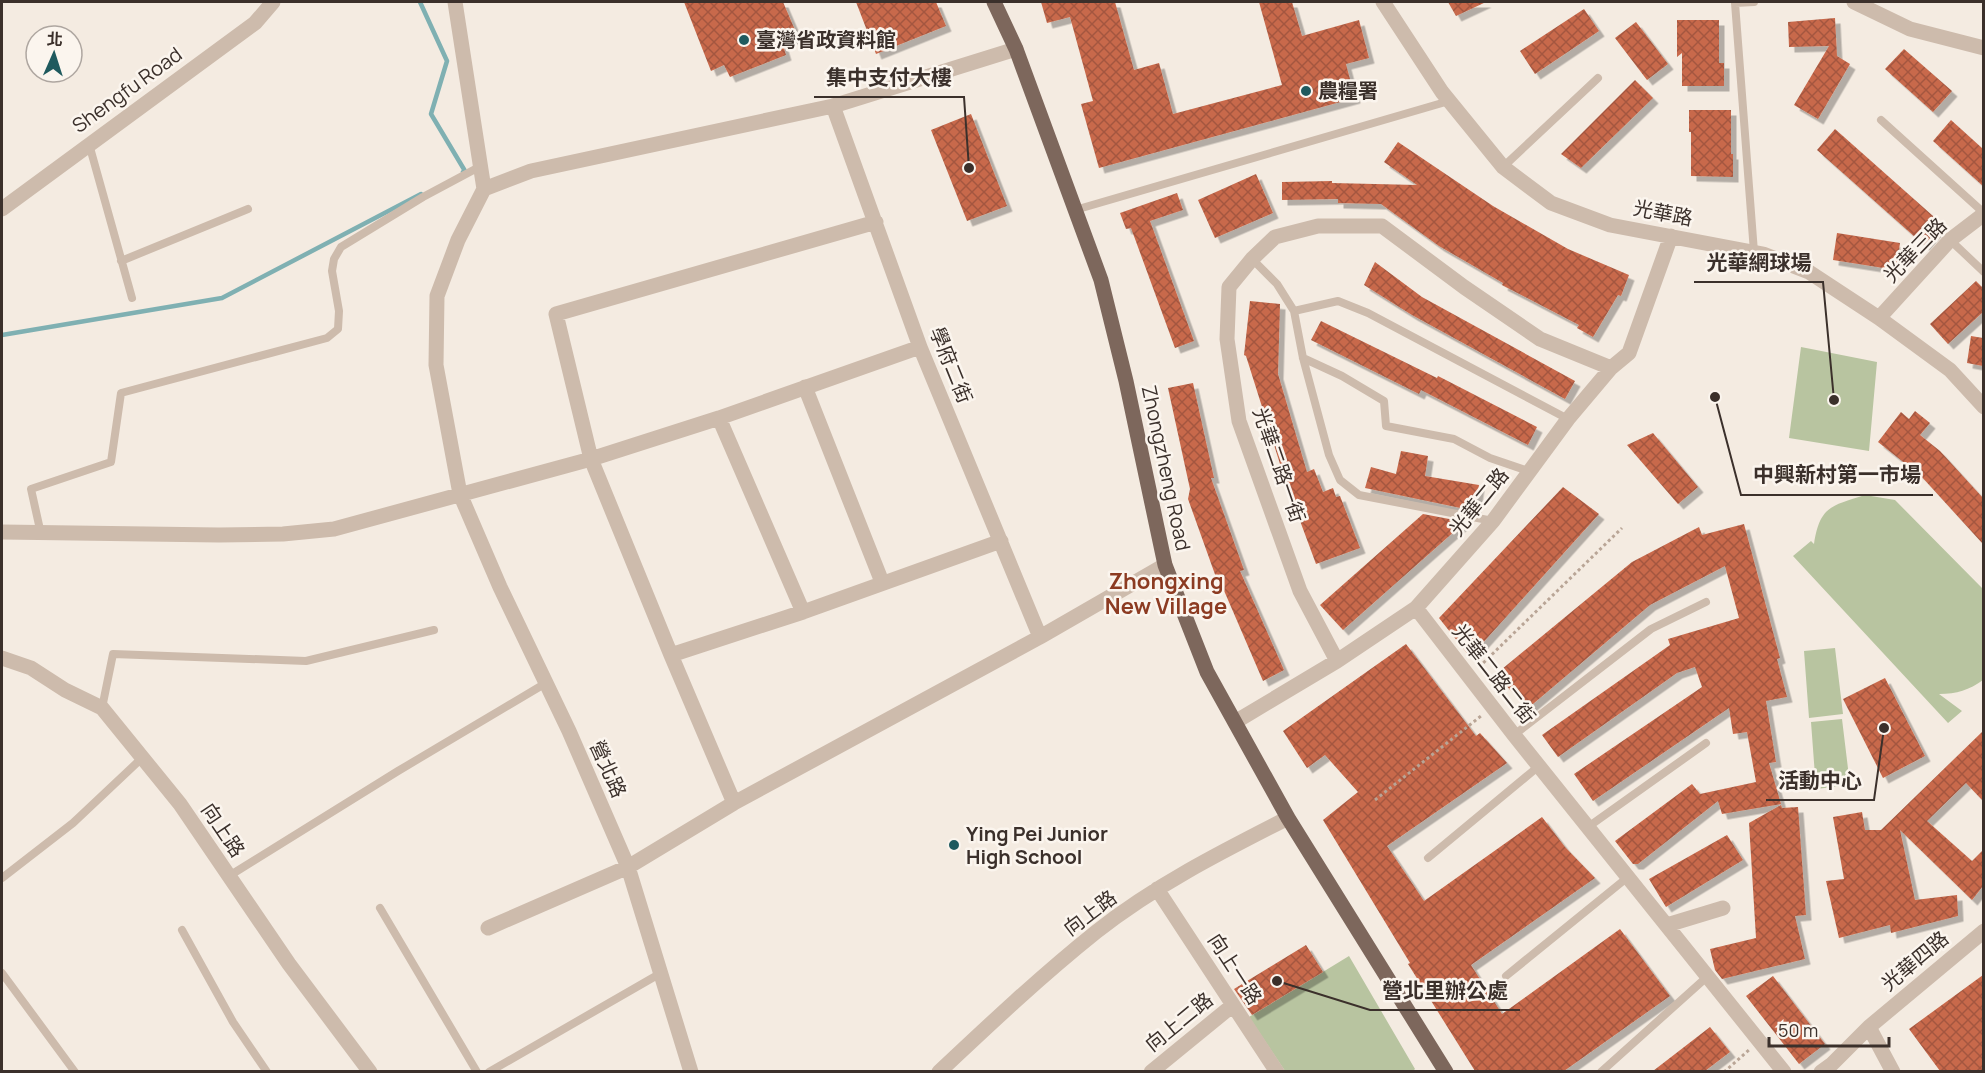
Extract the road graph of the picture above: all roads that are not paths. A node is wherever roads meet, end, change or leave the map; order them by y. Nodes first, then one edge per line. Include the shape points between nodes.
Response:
1 (273, 2) edge
2 (455, 2) edge
3 (994, 2) edge
4 (1383, 2) edge
5 (1754, 2) edge
6 (1854, 2) edge
7 (1983, 48) edge
8 (1016, 49) junction
9 (1598, 78) dead end
10 (1449, 101) junction
11 (833, 106) junction
12 (1881, 120) dead end
13 (89, 144) junction
14 (481, 166) junction
15 (1503, 166) junction
16 (484, 189) junction
17 (2, 209) edge
18 (248, 209) dead end
19 (1075, 210) junction
20 (1983, 214) edge
21 (876, 222) junction
22 (1671, 236) junction
23 (1950, 240) junction
24 (1754, 252) junction
25 (1252, 259) junction
26 (121, 261) junction
27 (1983, 273) edge
28 (132, 298) dead end
29 (1294, 310) junction
30 (1879, 318) junction
31 (920, 347) junction
32 (1303, 358) junction
33 (1611, 368) junction
34 (805, 387) junction
35 (1983, 407) edge
36 (719, 418) junction
37 (1568, 419) junction
38 (591, 459) junction
39 (1531, 472) junction
40 (460, 494) junction
41 (1493, 521) junction
42 (2, 532) edge
43 (41, 534) junction
44 (1001, 541) junction
45 (1165, 565) junction
46 (882, 582) junction
47 (1706, 602) dead end
48 (1416, 608) junction
49 (803, 612) junction
50 (434, 630) dead end
51 (1040, 637) junction
52 (671, 655) junction
53 (2, 658) edge
54 (1337, 661) junction
55 (546, 683) junction
56 (102, 708) junction
57 (1235, 722) junction
58 (1514, 735) junction
59 (1706, 743) dead end
60 (142, 758) junction
61 (1539, 766) junction
62 (734, 803) junction
63 (1288, 818) junction
64 (1588, 827) junction
65 (1428, 858) dead end
66 (628, 867) junction
67 (229, 876) junction
68 (1628, 877) junction
69 (2, 878) edge
70 (1157, 889) junction
71 (380, 908) dead end
72 (1723, 908) dead end
73 (1667, 925) junction
74 (488, 928) dead end
75 (182, 930) dead end
76 (1983, 931) edge
77 (2, 973) edge
78 (661, 973) junction
79 (1506, 976) dead end
80 (1708, 976) junction
81 (1233, 1005) junction
82 (1869, 1027) junction
83 (1829, 1069) edge
84 (75, 1071) edge
85 (267, 1071) edge
86 (370, 1071) edge
87 (477, 1071) edge
88 (489, 1071) edge
89 (691, 1071) edge
90 (939, 1071) edge
91 (1150, 1071) edge
92 (1277, 1071) edge
93 (1446, 1071) edge
94 (1601, 1071) edge
95 (1784, 1071) edge
96 (1893, 1071) edge

1 - 13 street, Shengfu Road via 255,23
2 - 14 street
3 - 8 main road, Zhongzheng Road
4 - 10 street, 光華路
5 - 24 lane via 1735,3
6 - 7 street via 1910,29
8 - 11 street
8 - 19 main road, Zhongzheng Road
9 - 15 lane
10 - 15 street, 光華路
10 - 19 lane
11 - 16 street via 531,171
11 - 21 street, 學府二街
12 - 20 lane
13 - 17 street, Shengfu Road
13 - 26 lane
14 - 16 street
14 - 43 lane via 341,247 332,271 338,329 327,338 121,393 111,462 31,489
15 - 22 street, 光華路 via 1551,203 1610,225
16 - 40 street, 營北路 via 458,240 437,296 436,365
18 - 26 lane
19 - 45 main road, Zhongzheng Road via 1101,280
20 - 23 street, 光華三路
21 - 31 street, 學府二街
21 - 38 street via 556,314
22 - 24 street, 光華路
22 - 33 street, 光華二路 via 1629,353
23 - 27 lane
23 - 30 street, 光華三路
24 - 30 street, 光華路 via 1809,272
25 - 29 lane via 1277,284
25 - 33 street, 光華二路一街 via 1275,237 1286,234 1318,226 1382,226 1540,339
25 - 54 street, 光華二路一街 via 1229,287 1227,339 1239,421 1300,591
26 - 28 lane
29 - 32 lane
29 - 37 lane via 1338,301 1368,313
30 - 35 street, 光華路 via 1950,370
31 - 34 street
31 - 44 street, 學府二街
32 - 39 lane via 1384,401 1386,426 1454,439 1490,458
32 - 41 lane via 1329,455 1340,480 1359,495
33 - 37 street, 光華二路
34 - 36 street
34 - 46 street
36 - 38 street
36 - 49 street
37 - 39 street, 光華二路
38 - 40 street
38 - 52 street
39 - 41 street, 光華二路
40 - 43 street via 314,531 219,536
40 - 55 street, 營北路
41 - 48 street, 光華二路
42 - 43 street
44 - 46 street
44 - 51 street, 學府二街
45 - 51 street
45 - 57 main road, Zhongzheng Road via 1207,672
46 - 49 street
47 - 58 lane via 1651,629
48 - 54 street, 光華二路
48 - 58 street, 光華二路二街
49 - 52 street
50 - 56 lane via 306,661 113,654
51 - 62 street
52 - 62 street
53 - 56 street, 向上路 via 31,668
54 - 57 street, 光華二路
55 - 66 street, 營北路
55 - 67 lane
56 - 60 street, 向上路
57 - 63 main road, Zhongzheng Road
58 - 61 street, 光華二路二街
59 - 64 lane
60 - 67 street, 向上路 via 180,804
60 - 69 lane via 73,823
61 - 64 street, 光華二路二街
61 - 65 lane
62 - 66 street
63 - 70 street, 向上路
63 - 93 main road, Zhongzheng Road
64 - 68 street, 光華二路二街
66 - 74 street
66 - 78 street, 營北路
67 - 86 street, 向上路
68 - 73 street, 光華二路二街
68 - 79 lane
70 - 81 street, 向上一路
70 - 90 street, 向上路 via 1088,939
71 - 87 lane
72 - 73 street
73 - 80 street, 光華二路二街
75 - 85 lane via 233,1022
76 - 82 street, 光華四路
77 - 84 lane
78 - 88 lane
78 - 89 street, 營北路
80 - 94 lane
80 - 95 street, 光華二路二街
81 - 91 street, 向上二路
81 - 92 street, 向上一路
82 - 83 street, 光華四路
82 - 96 street

